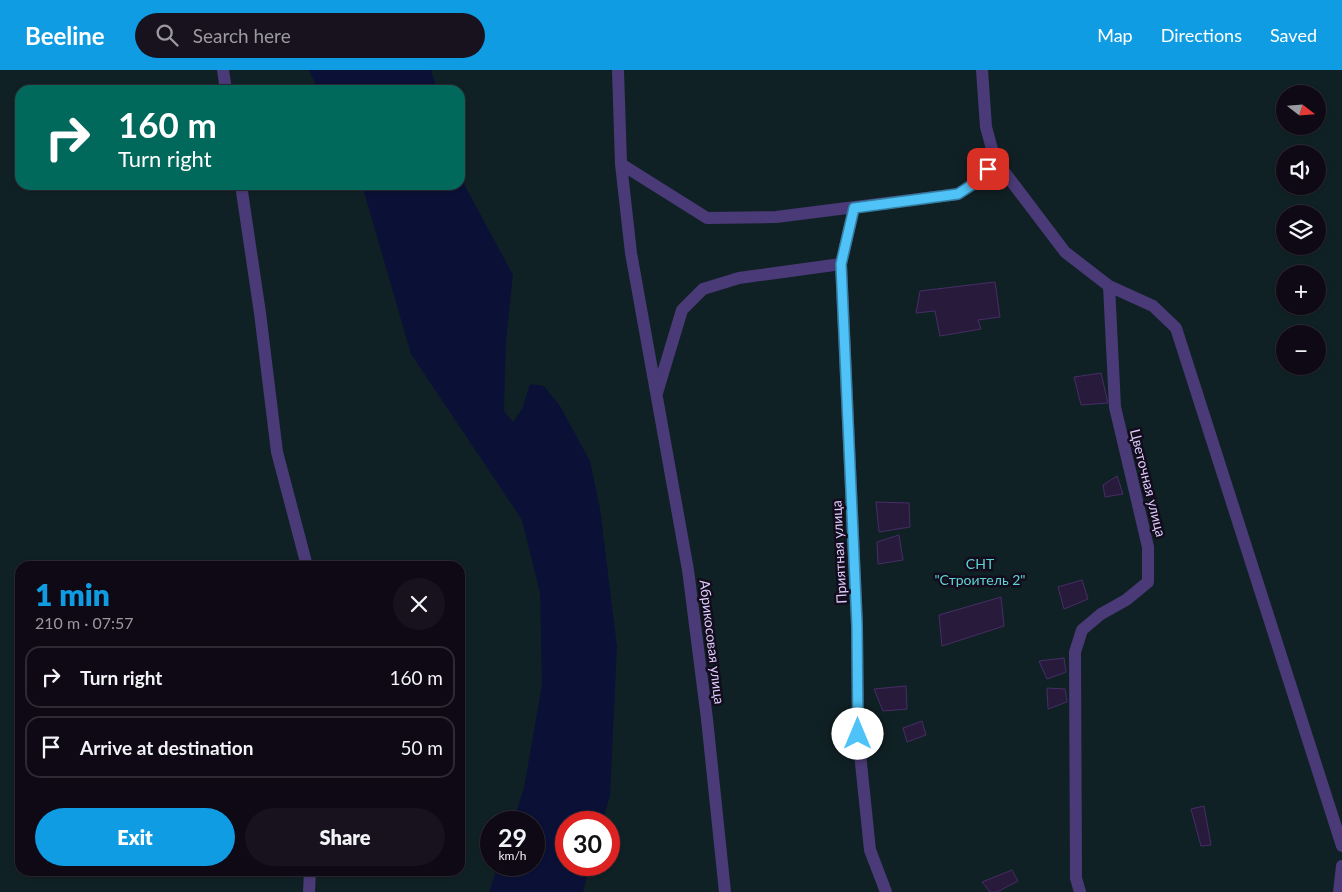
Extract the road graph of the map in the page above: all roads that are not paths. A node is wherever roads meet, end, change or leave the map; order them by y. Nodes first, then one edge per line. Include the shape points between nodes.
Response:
1 (223, 70) edge
2 (618, 70) edge
3 (982, 70) edge
4 (225, 85) edge
5 (995, 160) junction
6 (621, 164) junction
7 (242, 190) edge
8 (854, 208) junction
9 (841, 264) junction
10 (1110, 286) junction
11 (656, 397) junction
12 (306, 561) edge
13 (1342, 846) edge
14 (1342, 866) edge
15 (310, 876) edge
16 (309, 892) edge
17 (725, 892) edge
18 (886, 892) edge
19 (1080, 892) edge
20 (1339, 892) edge

1 - 4 street
2 - 6 street, Абрикосовая улица
3 - 5 street via 986,127
5 - 8 street via 981,179 958,194
5 - 10 street via 1065,252
6 - 8 street via 707,218 776,218
6 - 11 street, Абрикосовая улица via 631,253
7 - 12 street via 277,452
8 - 9 street, Приятная улица
9 - 11 street via 739,278 703,289 682,310
9 - 18 street, Приятная улица via 857,625 858,734 870,850
10 - 13 street via 1153,306 1176,328
10 - 19 street, Цветочная улица via 1115,407 1148,547 1148,582 1082,630 1075,652 1076,868
11 - 17 street, Абрикосовая улица via 688,570
14 - 20 street
15 - 16 street

